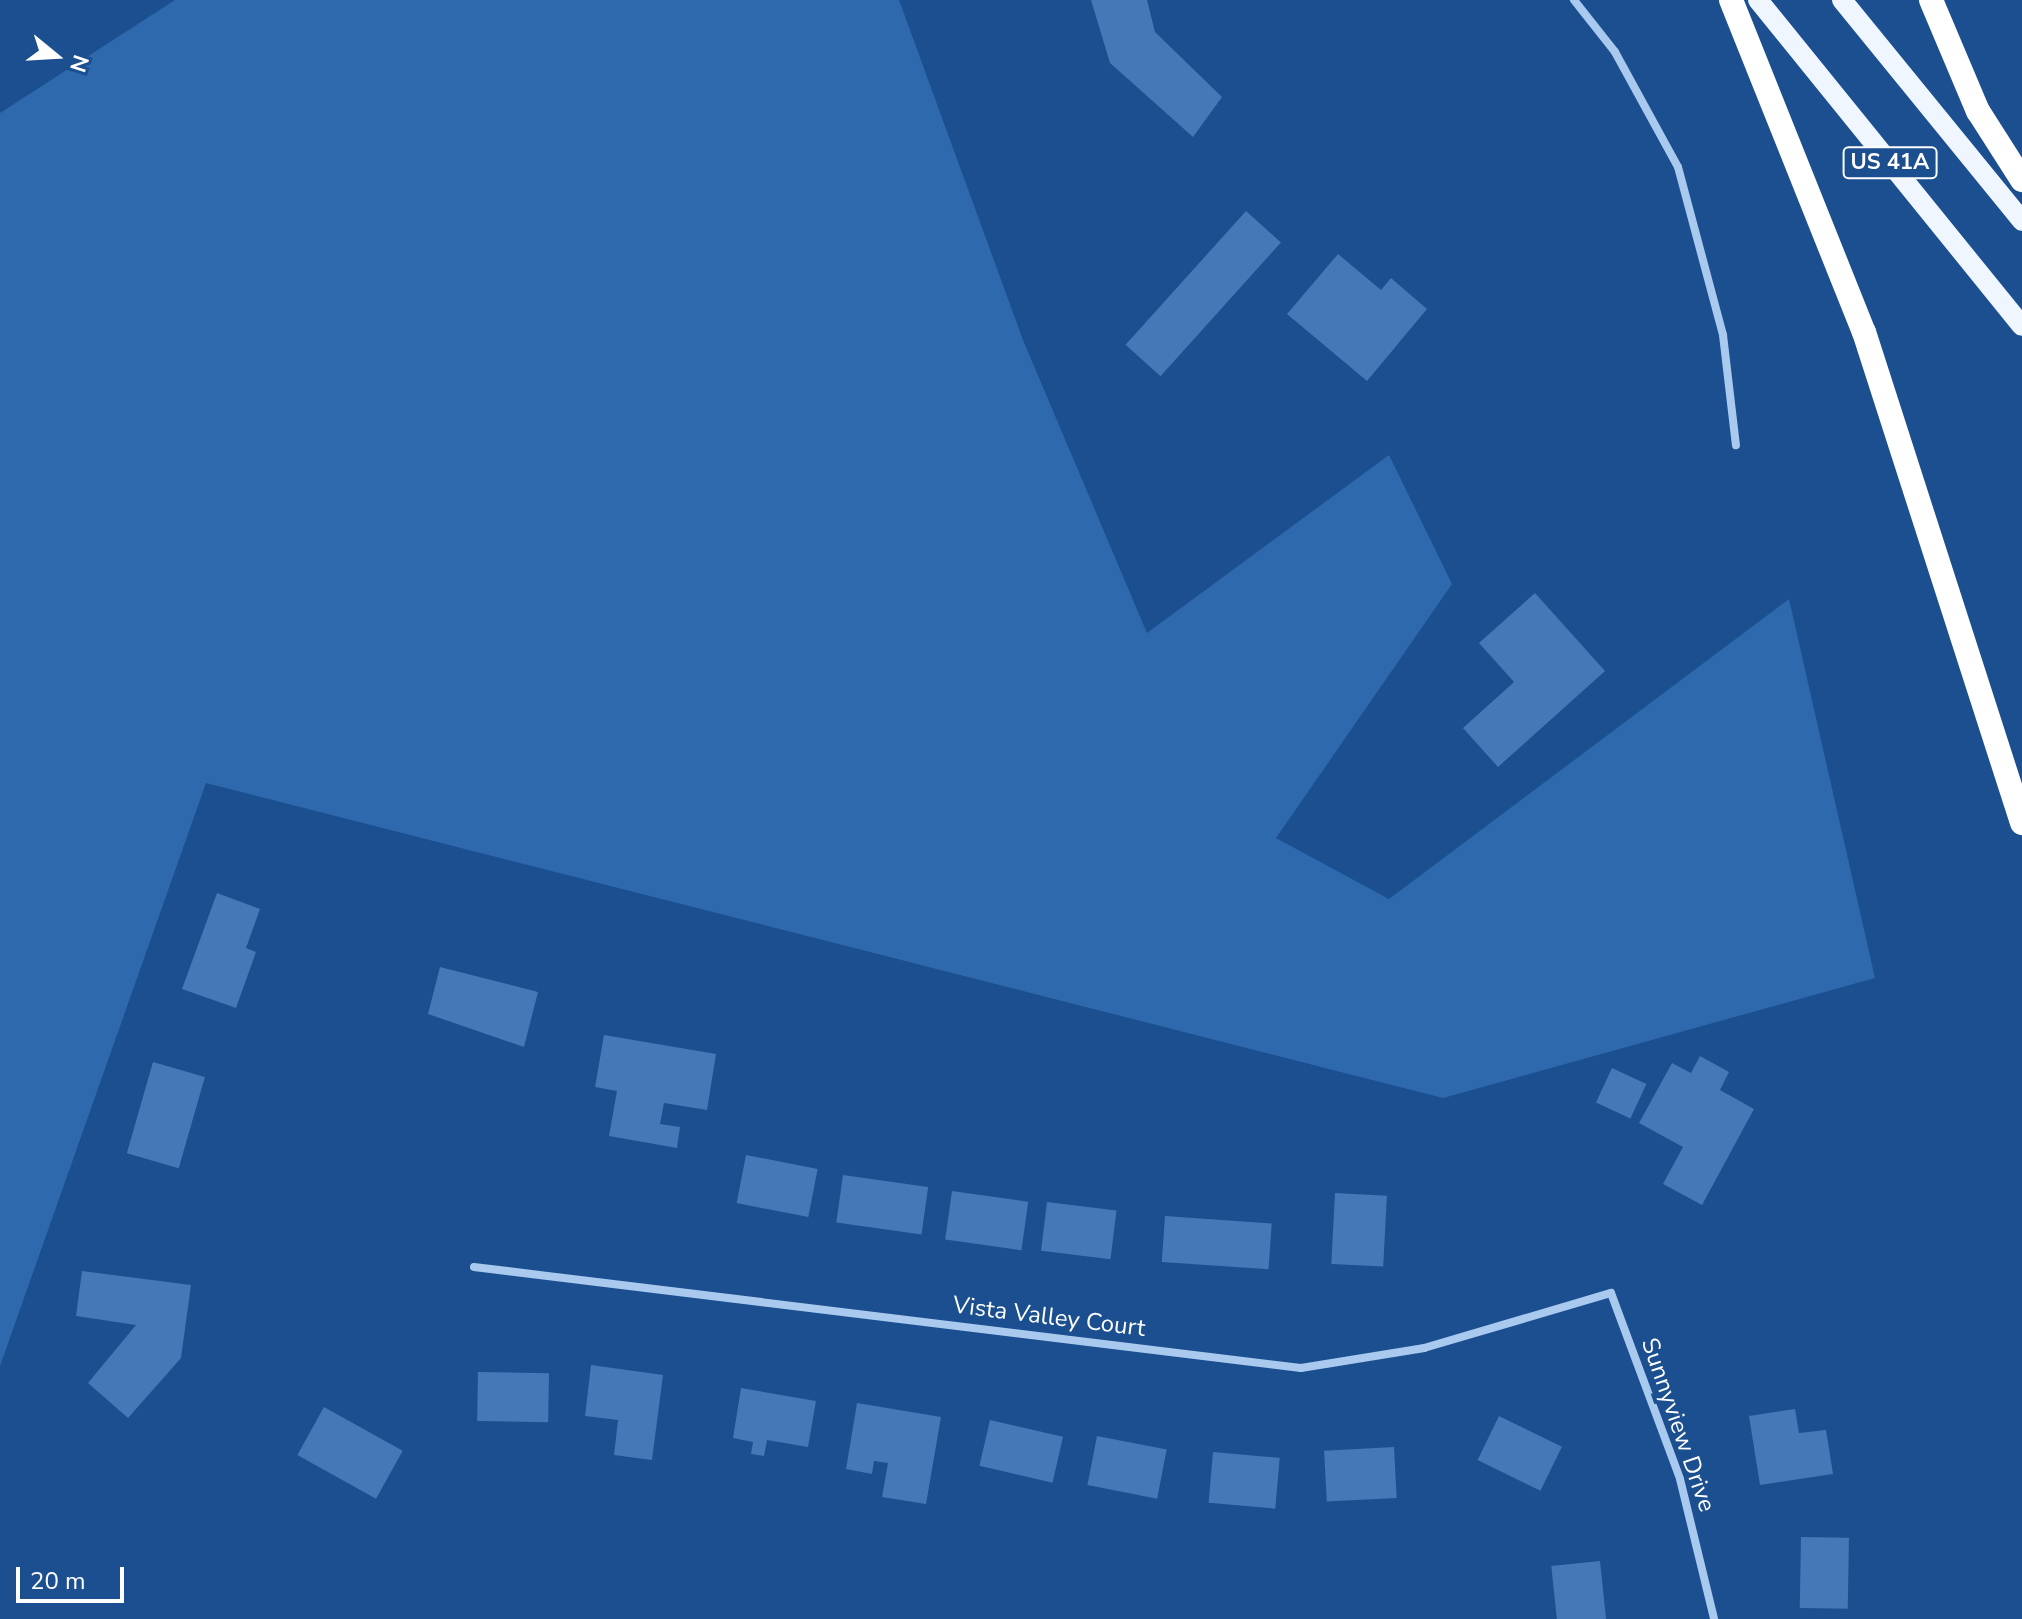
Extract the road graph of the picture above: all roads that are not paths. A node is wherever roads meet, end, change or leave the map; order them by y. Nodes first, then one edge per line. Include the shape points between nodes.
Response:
1 (1574, 0) edge
2 (1731, 0) edge
3 (1758, 0) edge
4 (1842, 0) edge
5 (1931, 0) edge
6 (2022, 180) edge
7 (2022, 221) edge
8 (2022, 326) edge
9 (1736, 445) dead end
10 (2022, 823) edge
11 (474, 1267) dead end
12 (1611, 1293) joint
13 (1714, 1619) edge

1 - 9 street via 1615,52 1678,167 1723,335
2 - 10 highway via 1864,332
3 - 8 main road, US 41A
4 - 7 main road, US 41A
5 - 6 highway via 1978,111
11 - 12 street, Vista Valley Court via 1301,1368 1424,1348
12 - 13 street, Sunnyview Drive via 1680,1479

